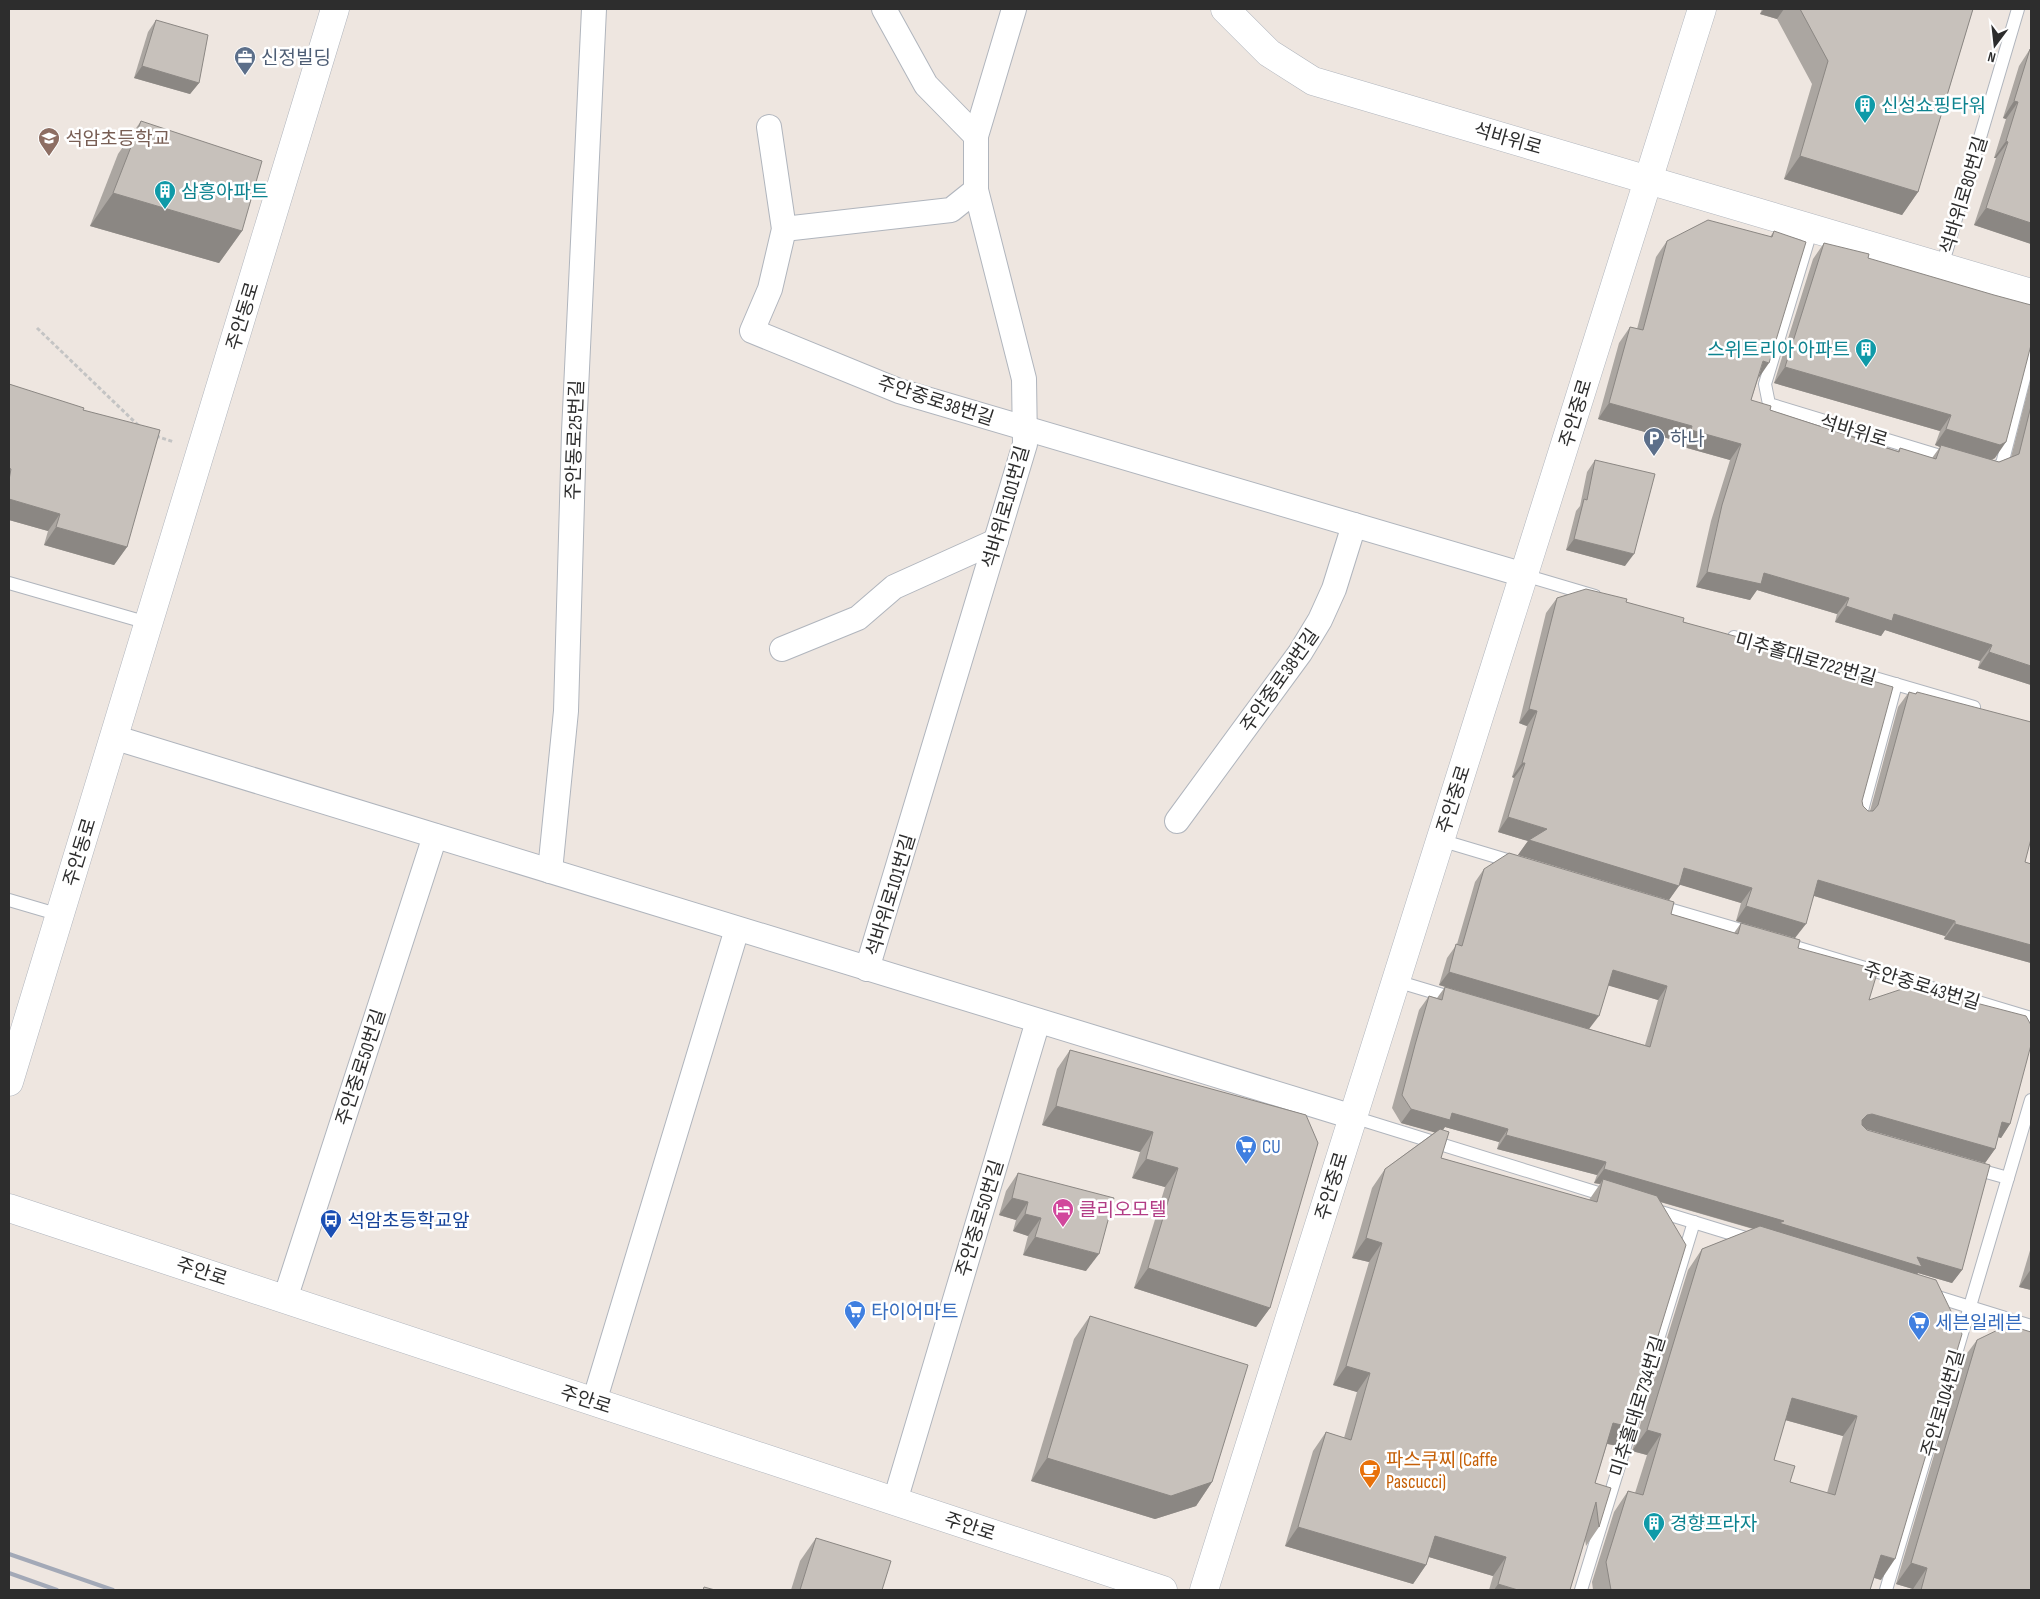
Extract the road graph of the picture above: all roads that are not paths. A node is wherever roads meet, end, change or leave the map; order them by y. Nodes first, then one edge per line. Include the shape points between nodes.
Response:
1 (335, 9) edge
2 (594, 9) edge
3 (884, 9) edge
4 (1014, 9) edge
5 (1702, 9) edge
6 (2018, 9) edge
7 (1234, 12) edge
8 (769, 127) dead end
9 (976, 136) junction
10 (1648, 179) junction
11 (976, 190) junction
12 (1812, 228) junction
13 (784, 229) junction
14 (1942, 266) junction
15 (2031, 293) edge
16 (2031, 351) edge
17 (1026, 428) junction
18 (1960, 462) edge
19 (1980, 468) edge
20 (1354, 525) junction
21 (996, 541) junction
22 (1524, 575) junction
23 (9, 583) edge
24 (1610, 600) edge
25 (148, 623) junction
26 (1724, 634) edge
27 (782, 649) dead end
28 (1896, 684) junction
29 (1986, 711) edge
30 (114, 737) junction
31 (1860, 818) edge
32 (1177, 821) dead end
33 (434, 836) junction
34 (1440, 840) junction
35 (1526, 866) edge
36 (550, 871) junction
37 (9, 900) edge
38 (1640, 900) edge
39 (60, 915) junction
40 (737, 929) junction
41 (867, 969) junction
42 (1396, 981) junction
43 (1471, 1003) edge
44 (2031, 1018) edge
45 (1038, 1021) junction
46 (9, 1082) edge
47 (2031, 1100) edge
48 (1353, 1118) junction
49 (1962, 1165) edge
50 (2008, 1178) junction
51 (11, 1207) edge
52 (1694, 1222) junction
53 (1760, 1242) edge
54 (1913, 1290) edge
55 (285, 1299) junction
56 (1970, 1307) junction
57 (2031, 1326) edge
58 (594, 1402) junction
59 (895, 1501) junction
60 (1163, 1590) edge
61 (1204, 1590) edge
62 (1581, 1590) edge
63 (1886, 1590) edge

1 - 25 street, 주안동로
2 - 36 street, 주안동로25번길 via 574,432 566,711
3 - 9 street via 926,85
4 - 9 street, 석바위로101번길
5 - 10 street, 주안중로
6 - 14 lane, 석바위로80번길
7 - 10 street, 석바위로 via 1269,53 1313,81
8 - 13 street, 주안중로38번길
9 - 11 street, 석바위로101번길
10 - 12 street, 석바위로
10 - 22 street, 주안중로
11 - 13 street via 951,210
11 - 17 street, 석바위로101번길 via 1024,380
12 - 14 street, 석바위로
12 - 18 lane, 석바위로 via 1765,384 1770,404
13 - 17 street, 주안중로38번길 via 770,289 752,331 899,391
14 - 15 street, 석바위로
16 - 19 lane via 2002,464 1989,470
17 - 20 street, 주안중로38번길
17 - 21 street, 석바위로101번길 via 1025,444
20 - 22 street, 주안중로38번길
20 - 32 street, 주안중로38번길 via 1320,620 1300,653
21 - 27 street via 894,587 858,618
21 - 41 street, 석바위로101번길
22 - 24 lane
22 - 34 street, 주안중로
23 - 25 lane
25 - 30 street, 주안동로
26 - 28 lane, 미추홀대로722번길
28 - 29 lane, 미추홀대로722번길
28 - 31 lane
30 - 33 street
30 - 39 street, 주안동로
33 - 36 street
33 - 55 street, 주안중로50번길
34 - 35 lane
34 - 42 street, 주안중로
36 - 40 street
37 - 39 lane
38 - 44 lane, 주안중로43번길
39 - 46 street, 주안동로
40 - 41 street
40 - 58 street
41 - 45 street
42 - 43 lane
42 - 48 street, 주안중로
45 - 48 street
45 - 59 street, 주안중로50번길
47 - 50 lane, 주안로104번길
48 - 52 lane
48 - 61 street, 주안중로
49 - 50 lane
50 - 56 lane, 주안로104번길
51 - 55 street, 주안로
52 - 53 lane
52 - 62 lane, 미추홀대로734번길
54 - 56 lane
55 - 58 street, 주안로
56 - 57 lane
56 - 63 lane, 주안로104번길
58 - 59 street, 주안로
59 - 60 street, 주안로

